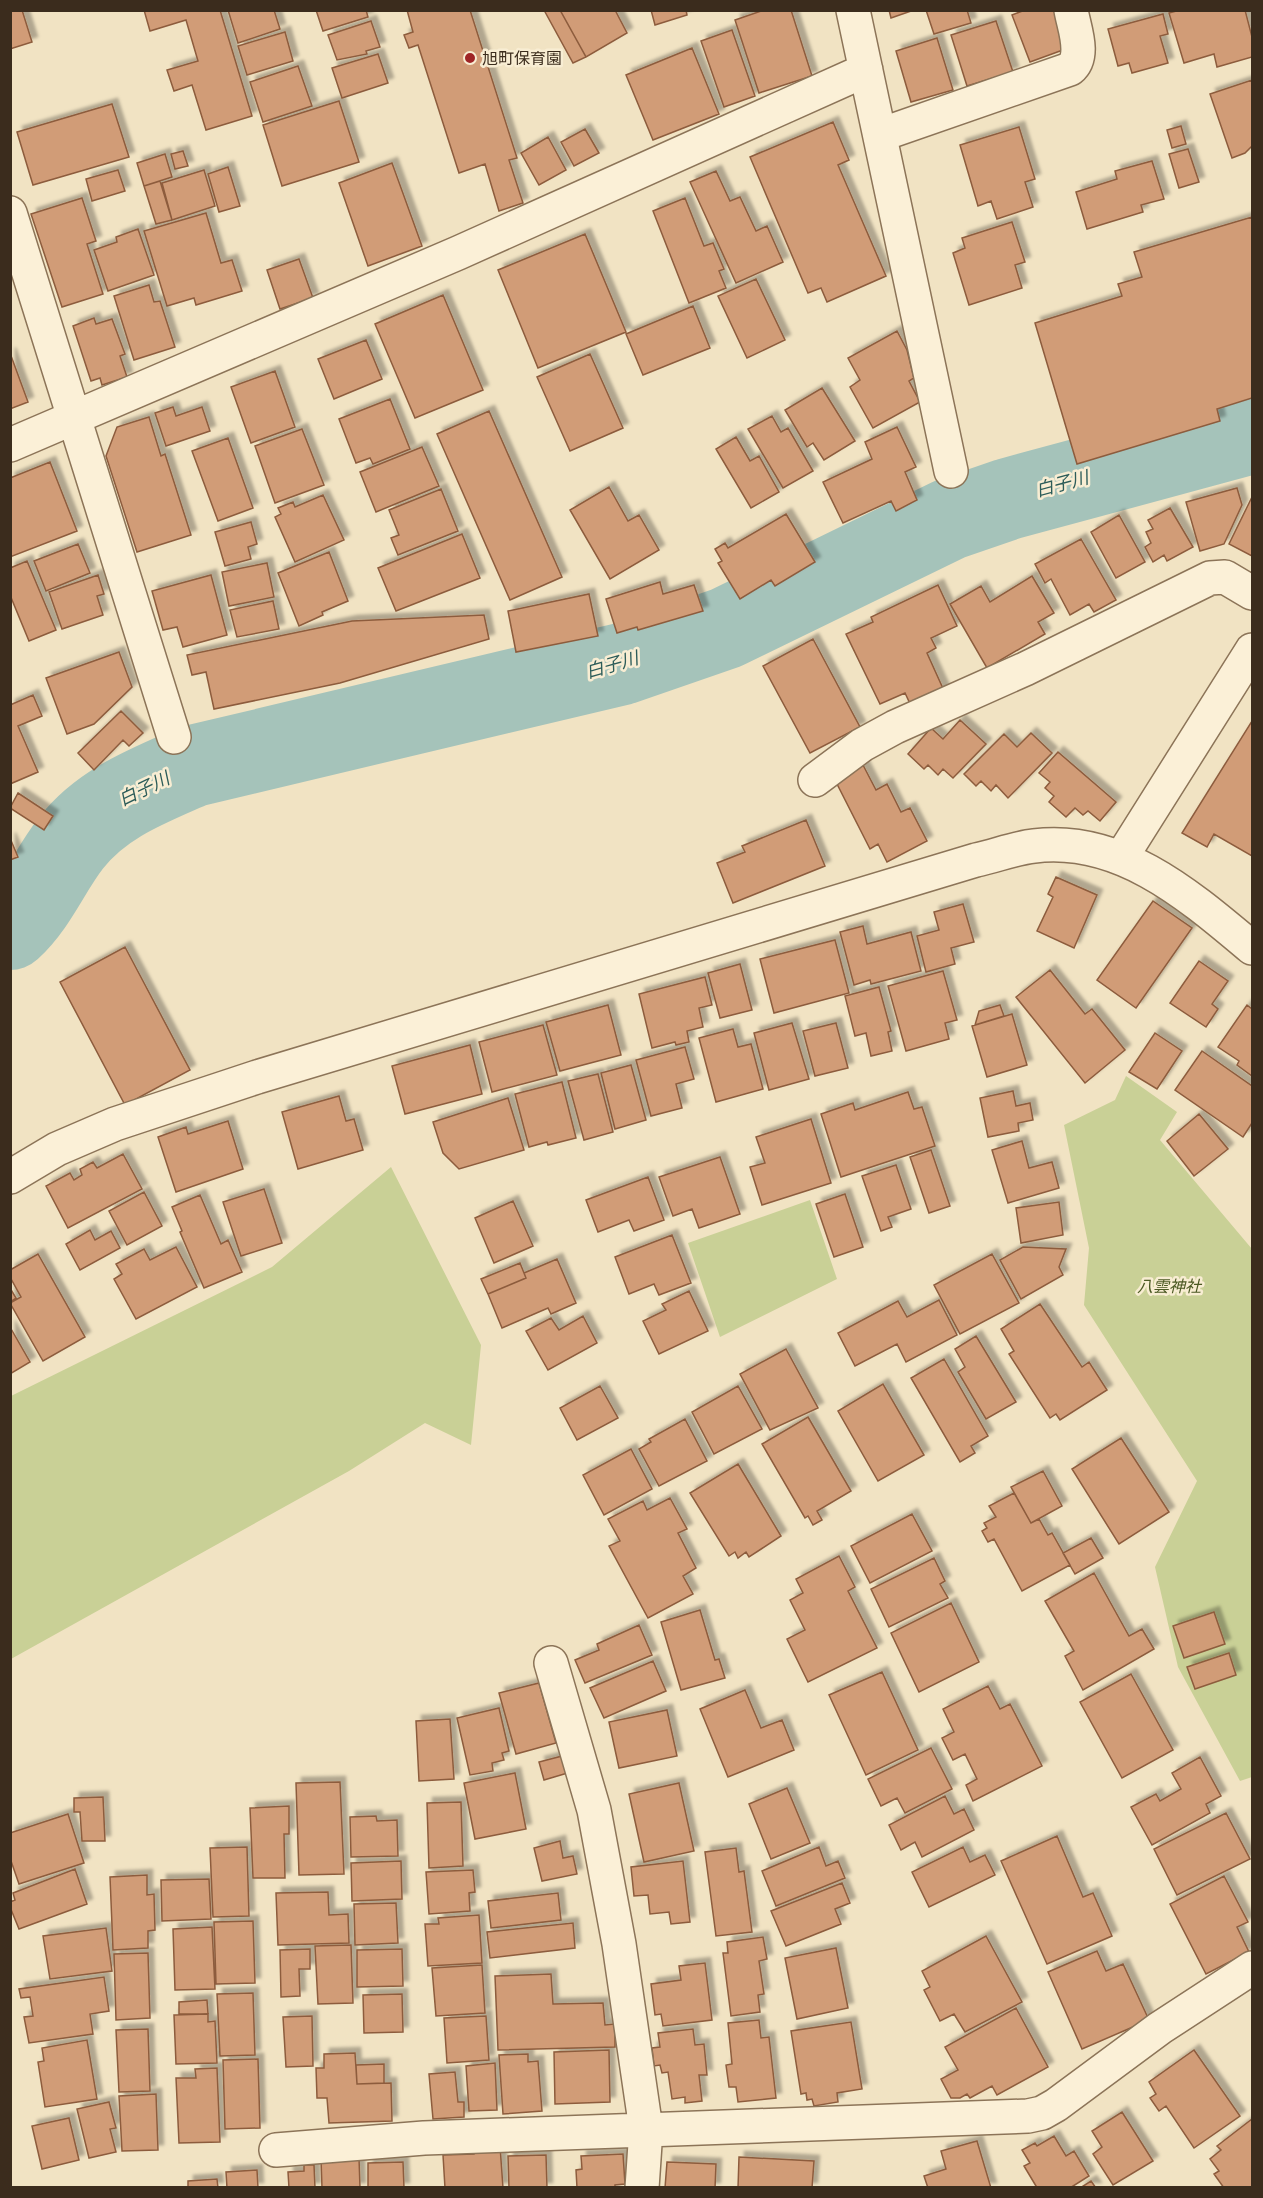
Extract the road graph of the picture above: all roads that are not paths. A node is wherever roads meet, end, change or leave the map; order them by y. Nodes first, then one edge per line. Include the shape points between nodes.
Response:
1 (853, 10) edge
2 (1071, 10) edge
3 (866, 70) junction
4 (879, 135) junction
5 (10, 213) edge
6 (74, 417) junction
7 (10, 445) edge
8 (951, 471) dead end
9 (1252, 593) edge
10 (1252, 651) edge
11 (174, 737) dead end
12 (815, 780) dead end
13 (1121, 858) junction
14 (1252, 948) edge
15 (10, 1177) edge
16 (551, 1663) dead end
17 (1252, 1968) edge
18 (646, 2129) junction
19 (276, 2150) dead end
20 (642, 2187) edge

1 - 3 street
2 - 4 street via 1079,55 1077,64 1070,69
3 - 4 street
3 - 6 street via 458,253
4 - 8 street
5 - 6 street
6 - 7 street
6 - 11 street
9 - 12 street via 1225,577 1210,578 896,727 862,745
10 - 13 street
13 - 14 street via 1184,891
13 - 15 street via 1067,846 1034,846 976,860 257,1077 115,1124 57,1149
16 - 18 street via 594,1810 620,1944
17 - 18 street via 1042,2113
18 - 19 street via 424,2138
18 - 20 street

